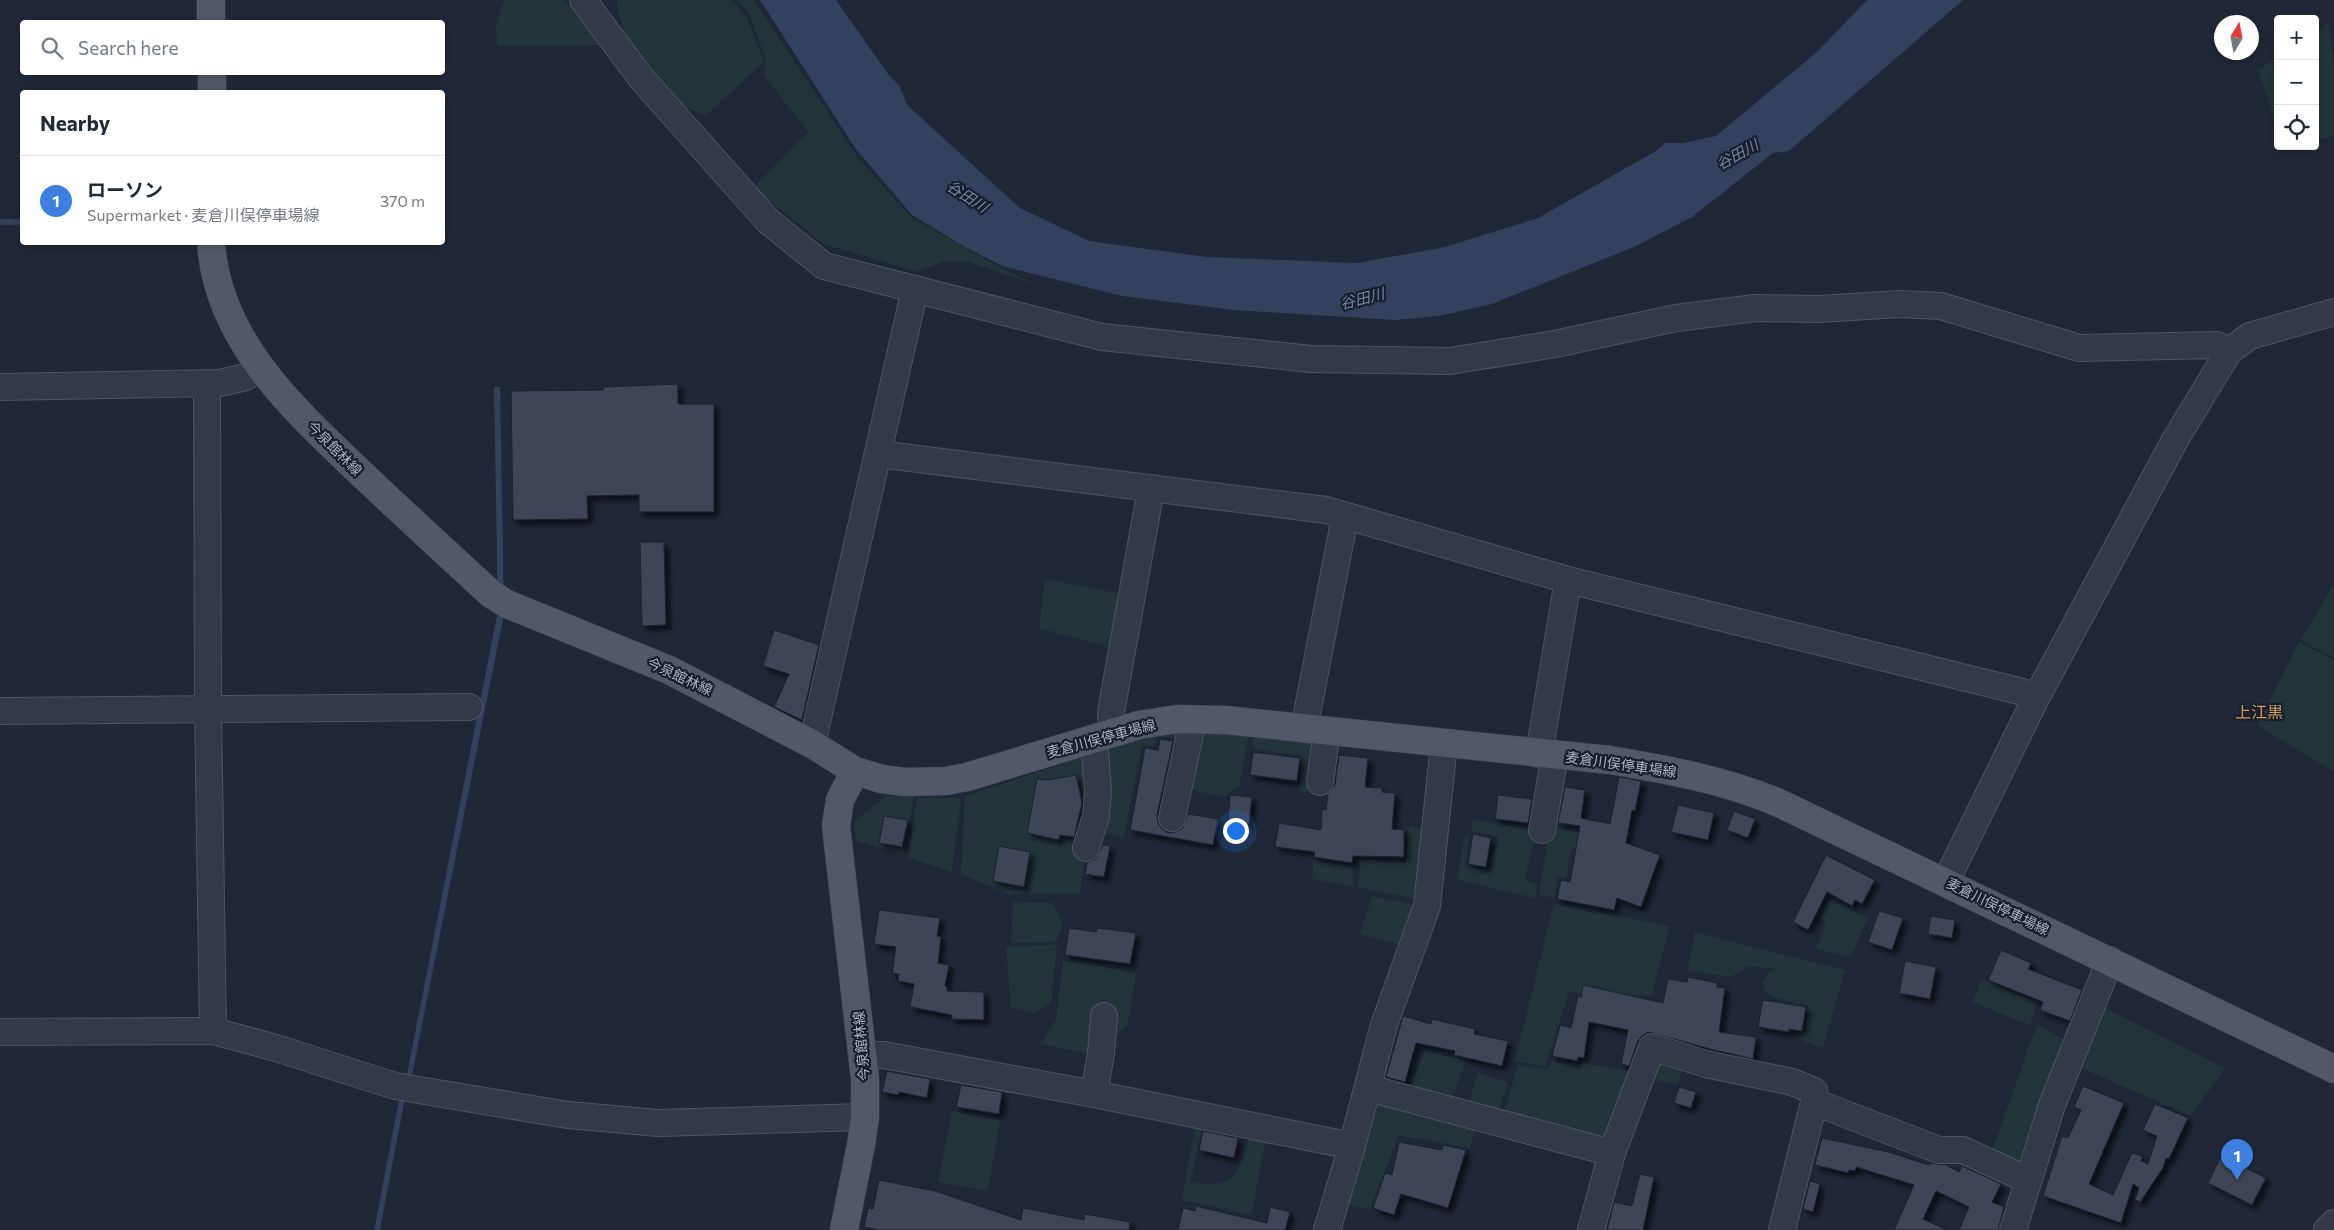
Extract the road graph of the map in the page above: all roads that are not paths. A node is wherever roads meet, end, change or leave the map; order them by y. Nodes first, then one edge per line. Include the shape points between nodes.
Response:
1 (211, 0) edge
2 (583, 0) edge
3 (211, 20) edge
4 (212, 75) edge
5 (212, 90) edge
6 (212, 245) edge
7 (915, 289) junction
8 (2334, 312) edge
9 (2229, 351) junction
10 (258, 366) junction
11 (206, 384) junction
12 (0, 387) edge
13 (878, 454) junction
14 (1151, 489) junction
15 (1345, 517) junction
16 (1568, 580) junction
17 (2036, 698) junction
18 (469, 707) dead end
19 (208, 708) junction
20 (0, 711) edge
21 (1194, 719) junction
22 (1315, 730) junction
23 (1103, 736) junction
24 (812, 744) junction
25 (1444, 744) junction
26 (1547, 754) junction
27 (855, 771) junction
28 (1320, 782) dead end
29 (1172, 818) dead end
30 (1542, 830) dead end
31 (1086, 848) dead end
32 (1946, 881) junction
33 (2110, 960) junction
34 (1104, 1016) dead end
35 (214, 1031) junction
36 (0, 1032) edge
37 (864, 1055) junction
38 (2334, 1069) edge
39 (1368, 1088) junction
40 (1094, 1094) junction
41 (1814, 1102) junction
42 (865, 1117) junction
43 (1352, 1146) junction
44 (1612, 1153) junction
45 (2028, 1180) junction
46 (2334, 1223) edge
47 (844, 1230) edge
48 (1327, 1230) edge
49 (1591, 1230) edge
50 (1782, 1230) edge
51 (2013, 1230) edge
52 (2328, 1230) edge

1 - 3 main road
2 - 7 street via 641,78 769,222 824,266
4 - 5 main road
6 - 10 main road, 今泉館林線 via 218,289
7 - 9 street via 1102,337 1311,359 1450,361 1555,344 1676,318 1754,308 1899,304 1941,306 2079,348 2217,345
7 - 13 street
8 - 9 street via 2250,336
9 - 17 street via 2175,440
10 - 11 street via 246,377
10 - 24 main road, 今泉館林線 via 326,441 499,599 669,670
11 - 12 street
11 - 19 street
13 - 14 street
13 - 24 street
14 - 15 street via 1326,510
14 - 23 street
15 - 16 street
15 - 22 street
16 - 17 street via 2023,692
16 - 26 street
17 - 32 street
18 - 19 street
19 - 20 street
19 - 35 street
21 - 22 main road, 麦倉川俣停車場線
21 - 23 main road, 麦倉川俣停車場線 via 1139,725
21 - 29 street
22 - 25 main road, 麦倉川俣停車場線
22 - 28 street
23 - 27 main road, 麦倉川俣停車場線 via 946,781 905,782
23 - 31 street via 1096,816
24 - 27 main road, 今泉館林線
25 - 26 main road, 麦倉川俣停車場線
25 - 39 street via 1427,906 1384,1025
26 - 30 street
26 - 32 main road, 麦倉川俣停車場線 via 1647,766 1731,784
27 - 37 main road, 今泉館林線 via 840,800 836,826
32 - 33 main road, 麦倉川俣停車場線
33 - 38 main road, 麦倉川俣停車場線
33 - 45 street via 2052,1105
34 - 40 street
35 - 36 street
35 - 42 street via 395,1086 568,1115 658,1123
37 - 40 street via 884,1055
37 - 42 main road, 今泉館林線
39 - 43 street
39 - 44 street
40 - 43 street
41 - 44 street via 1814,1091 1792,1082 1706,1064 1652,1047
41 - 45 street via 1939,1150 1963,1150
41 - 50 street
42 - 47 main road, 今泉館林線 via 856,1180
43 - 48 street
44 - 49 street
45 - 51 street
46 - 52 street

